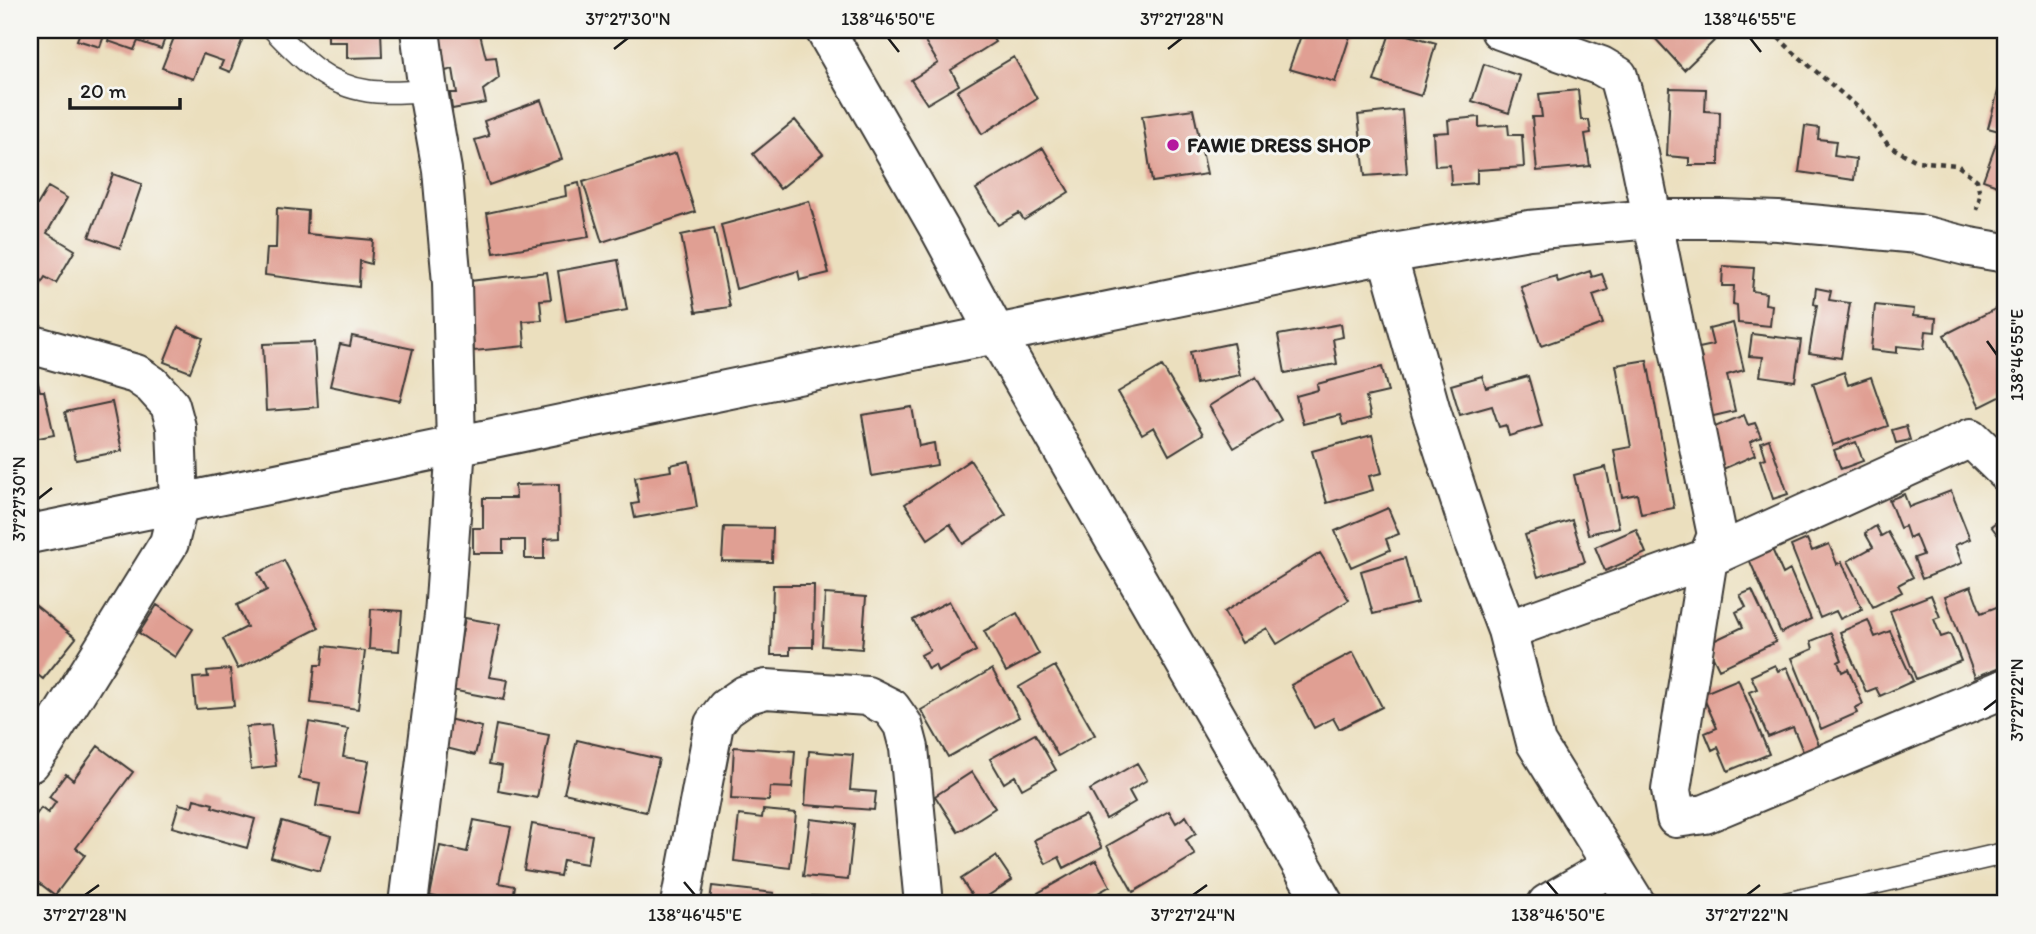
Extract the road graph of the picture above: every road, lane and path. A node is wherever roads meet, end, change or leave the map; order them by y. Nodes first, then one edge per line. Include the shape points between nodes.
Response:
1 (274, 30) edge
2 (421, 30) edge
3 (825, 30) edge
4 (1500, 30) edge
5 (1771, 30) edge
6 (428, 91) junction
7 (1651, 219) junction
8 (1988, 250) edge
9 (1387, 254) junction
10 (996, 334) junction
11 (30, 344) edge
12 (456, 446) junction
13 (2006, 472) edge
14 (179, 503) junction
15 (30, 534) edge
16 (1707, 558) junction
17 (1507, 630) junction
18 (2006, 688) edge
19 (30, 763) edge
20 (2006, 853) edge
21 (1612, 866) junction
22 (408, 904) edge
23 (680, 904) edge
24 (924, 904) edge
25 (1324, 904) edge
26 (1547, 904) edge
27 (1636, 904) edge
28 (1784, 904) edge

1 - 6 lane via 304,61 338,83 369,91
2 - 6 street
3 - 10 street
4 - 7 street via 1618,76
5 - 8 path via 1860,108 1889,146 1916,161 1957,165 1977,180
6 - 12 street via 442,170 452,283
7 - 8 street via 1847,226 1919,234
7 - 9 street via 1529,230
7 - 16 street via 1717,535
9 - 10 street
9 - 17 street via 1435,424
10 - 12 street
10 - 25 street
11 - 14 street via 136,374 152,385 170,405 176,427
12 - 14 street
12 - 22 street via 444,615
13 - 16 street via 1971,438
14 - 15 street
14 - 19 street via 169,543
16 - 17 street
16 - 18 street via 1671,790 1676,818 1705,814
17 - 21 street via 1536,743
20 - 28 lane
21 - 26 street
21 - 27 street
23 - 24 street via 714,724 744,695 766,689 867,696 891,708 903,725 909,748

